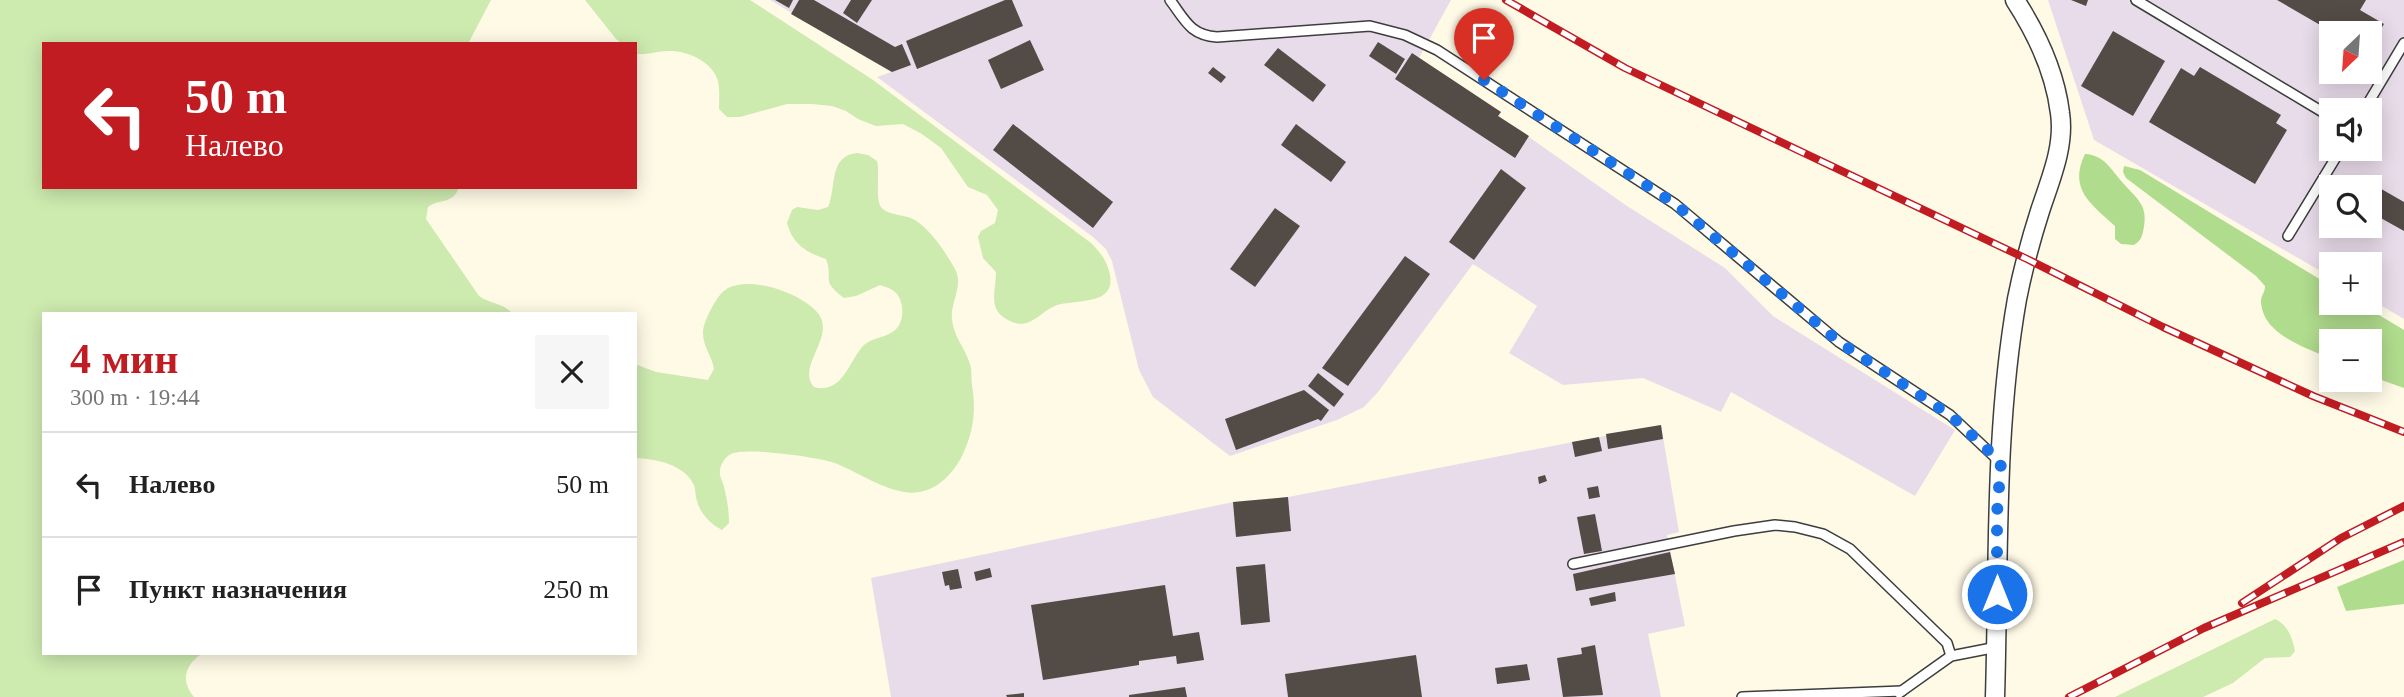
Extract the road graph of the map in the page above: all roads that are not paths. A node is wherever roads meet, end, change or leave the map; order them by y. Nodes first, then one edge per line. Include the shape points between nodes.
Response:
1 (1170, 0) edge
2 (2015, 0) edge
3 (2136, 0) edge
4 (2404, 43) edge
5 (2371, 98) edge
6 (2319, 110) edge
7 (2334, 161) edge
8 (2288, 236) dead end
9 (2001, 462) junction
10 (1573, 564) dead end
11 (1997, 647) junction
12 (1951, 656) junction
13 (1902, 691) junction
14 (1742, 697) edge
15 (1894, 697) edge
16 (1995, 697) edge

1 - 9 lane via 1202,36 1370,26 1437,50 1675,204 1839,342 1950,415
2 - 9 street via 2046,58 2061,114 2059,151 2017,298
3 - 6 lane
4 - 5 lane
7 - 8 lane
9 - 11 street
10 - 12 lane via 1734,531 1795,527 1823,534 1850,549 1947,643
11 - 12 lane
11 - 16 street
12 - 13 lane
13 - 14 lane
13 - 15 lane

